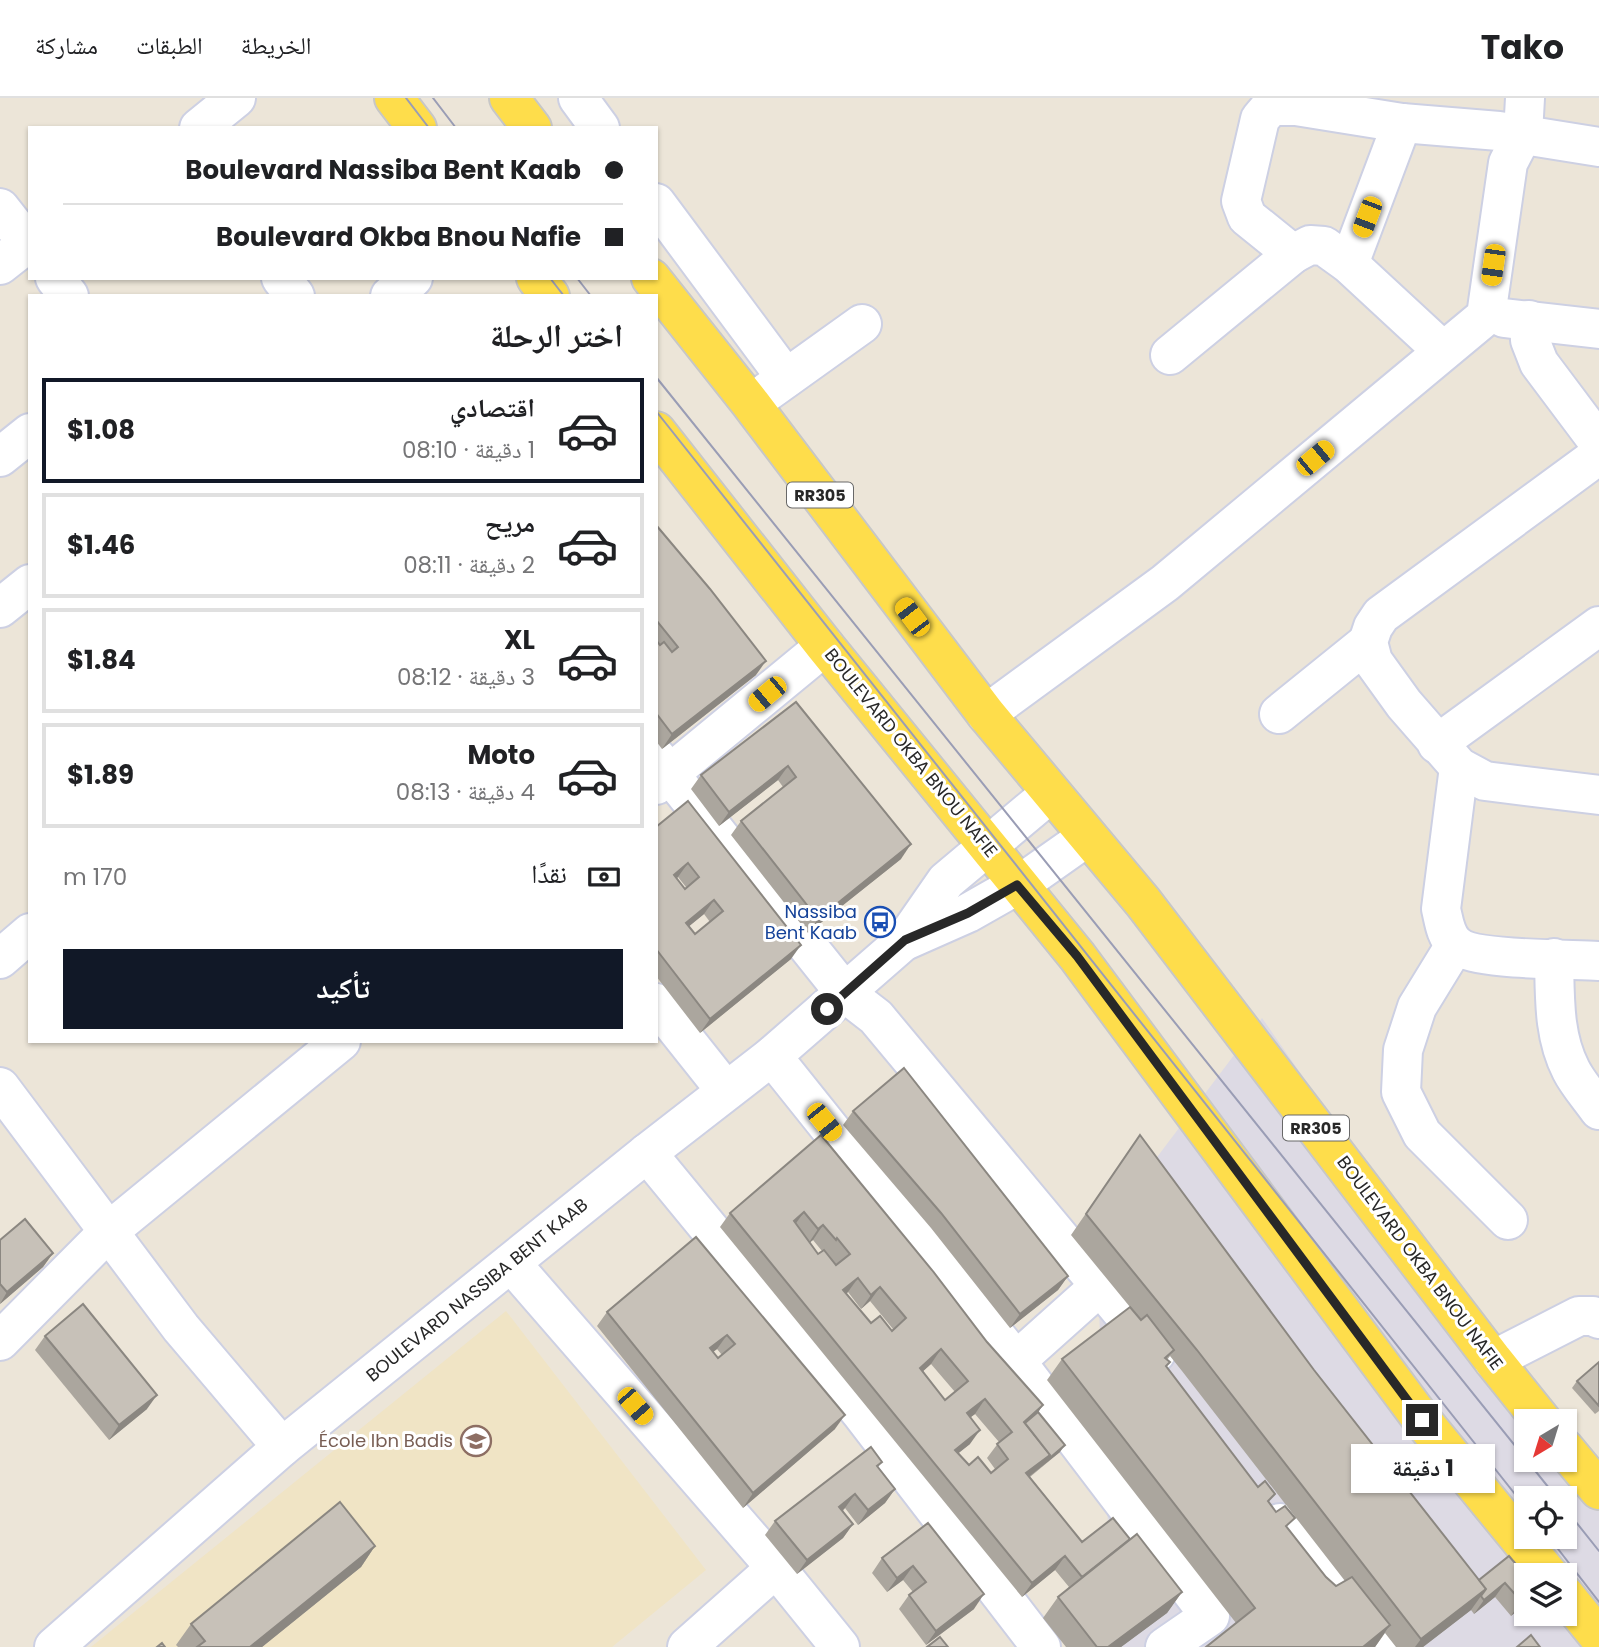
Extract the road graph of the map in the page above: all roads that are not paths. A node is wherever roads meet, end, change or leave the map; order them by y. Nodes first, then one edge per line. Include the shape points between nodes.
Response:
1 (236, 98) edge
2 (394, 98) edge
3 (509, 98) edge
4 (578, 98) edge
5 (1402, 123) junction
6 (1510, 125) edge
7 (201, 126) edge
8 (415, 126) edge
9 (530, 126) edge
10 (599, 126) edge
11 (1599, 147) edge
12 (658, 206) edge
13 (0, 208) edge
14 (19, 251) edge
15 (1293, 254) junction
16 (1349, 264) junction
17 (57, 280) edge
18 (283, 280) edge
19 (410, 280) edge
20 (538, 280) edge
21 (653, 280) edge
22 (67, 294) edge
23 (293, 294) edge
24 (393, 294) edge
25 (548, 294) edge
26 (1486, 316) junction
27 (1529, 320) junction
28 (862, 324) dead end
29 (1599, 329) edge
30 (1443, 351) junction
31 (1170, 355) dead end
32 (786, 378) junction
33 (751, 404) junction
34 (658, 434) edge
35 (28, 435) edge
36 (1599, 443) edge
37 (1599, 455) edge
38 (0, 457) edge
39 (1599, 626) edge
40 (1368, 642) junction
41 (825, 646) junction
42 (986, 714) junction
43 (1279, 714) dead end
44 (1448, 755) junction
45 (661, 772) edge
46 (1598, 785) edge
47 (1051, 793) junction
48 (1087, 837) junction
49 (986, 846) junction
50 (1017, 885) junction
51 (28, 935) edge
52 (905, 940) junction
53 (1455, 945) junction
54 (0, 958) edge
55 (1555, 958) junction
56 (1599, 961) edge
57 (845, 993) junction
58 (658, 1006) edge
59 (339, 1043) edge
60 (772, 1056) junction
61 (0, 1087) edge
62 (726, 1091) junction
63 (1599, 1110) edge
64 (647, 1153) junction
65 (1508, 1220) dead end
66 (109, 1231) junction
67 (512, 1263) junction
68 (1101, 1285) junction
69 (1599, 1319) edge
70 (0, 1341) edge
71 (1493, 1360) junction
72 (1016, 1361) junction
73 (1180, 1385) edge
74 (1532, 1409) edge
75 (282, 1447) junction
76 (1577, 1464) edge
77 (1599, 1490) edge
78 (1261, 1498) edge
79 (1539, 1563) edge
80 (776, 1568) junction
81 (1577, 1610) edge
82 (1599, 1637) edge
83 (54, 1647) edge
84 (687, 1647) edge
85 (840, 1647) edge
86 (1041, 1647) edge
87 (1165, 1647) edge
88 (1382, 1647) edge

1 - 7 street
2 - 8 main road
3 - 9 main road
4 - 10 street
5 - 6 street
5 - 15 street via 1296,106 1271,106 1260,119 1241,201 1247,217
5 - 16 street
6 - 11 street
6 - 26 street
12 - 32 street
13 - 14 street
15 - 16 street via 1310,245 1324,246
15 - 31 street
16 - 30 street
17 - 22 street
18 - 23 street
19 - 24 street
20 - 25 main road
21 - 33 main road, BOULEVARD OKBA BNOU NAFIE / RR305
26 - 27 street
26 - 30 street
27 - 29 street
27 - 36 street via 1530,340 1539,363
28 - 32 street
30 - 42 street via 1165,583
32 - 33 street
33 - 42 main road, BOULEVARD OKBA BNOU NAFIE / RR305
34 - 41 main road, BOULEVARD OKBA BNOU NAFIE
35 - 38 street
37 - 40 street via 1381,615
39 - 44 street
40 - 43 street
40 - 44 street via 1373,661
41 - 45 street
41 - 49 main road, BOULEVARD OKBA BNOU NAFIE
42 - 47 main road, BOULEVARD OKBA BNOU NAFIE / RR305
44 - 46 street via 1485,781
44 - 53 street via 1441,909 1446,932
45 - 57 street
47 - 48 main road, BOULEVARD OKBA BNOU NAFIE / RR305
47 - 49 street, BOULEVARD NASSIBA BENT KAAB
48 - 50 street, BOULEVARD NASSIBA BENT KAAB
48 - 71 main road, BOULEVARD OKBA BNOU NAFIE / RR305 via 1143,902
49 - 50 main road, BOULEVARD OKBA BNOU NAFIE
49 - 52 street, BOULEVARD NASSIBA BENT KAAB via 946,881
50 - 52 street, BOULEVARD NASSIBA BENT KAAB via 968,913
50 - 79 main road, BOULEVARD OKBA BNOU NAFIE via 1077,956 1422,1420
51 - 54 street
52 - 57 street, BOULEVARD NASSIBA BENT KAAB
53 - 55 street via 1492,957
53 - 65 street via 1417,1007 1403,1050 1401,1092 1422,1134
55 - 56 street
55 - 63 street via 1556,1023 1561,1044 1571,1070
57 - 60 street, BOULEVARD NASSIBA BENT KAAB
57 - 68 street via 876,1017
58 - 62 street
59 - 66 street
60 - 62 street, BOULEVARD NASSIBA BENT KAAB
60 - 72 street
61 - 66 street
62 - 64 street, BOULEVARD NASSIBA BENT KAAB
64 - 67 street, BOULEVARD NASSIBA BENT KAAB
64 - 86 street via 861,1413
66 - 70 street
66 - 75 street via 181,1328
67 - 75 street, BOULEVARD NASSIBA BENT KAAB
67 - 80 street
68 - 72 street
68 - 73 street
69 - 71 street via 1579,1316
71 - 74 main road, BOULEVARD OKBA BNOU NAFIE / RR305
72 - 87 street via 1210,1616
75 - 83 street, BOULEVARD NASSIBA BENT KAAB
76 - 77 main road
78 - 88 street
80 - 84 street
80 - 85 street
81 - 82 main road

